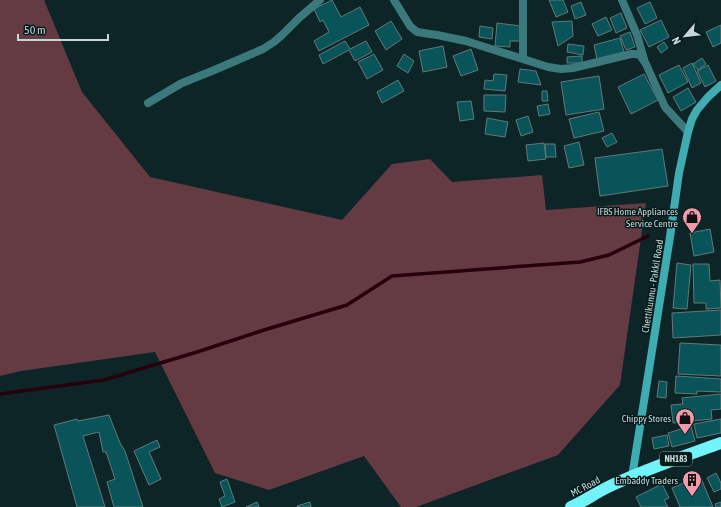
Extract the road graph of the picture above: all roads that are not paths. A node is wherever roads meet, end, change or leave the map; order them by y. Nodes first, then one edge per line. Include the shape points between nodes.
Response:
1 (320, 0) edge
2 (394, 0) edge
3 (523, 0) edge
4 (622, 0) edge
5 (644, 59) junction
6 (523, 60) junction
7 (721, 85) edge
8 (148, 103) dead end
9 (688, 132) junction
10 (721, 443) edge
11 (632, 477) junction
12 (571, 507) edge

1 - 8 street via 263,49 182,83
2 - 6 street via 410,26 417,32 466,41
3 - 6 street
4 - 5 street via 638,36
5 - 6 street via 640,55 631,54 561,69
5 - 9 street via 665,107
7 - 9 main road, Chettikunnu - Pakkil Road via 697,110
9 - 11 main road, Chettikunnu - Pakkil Road via 679,173
10 - 11 highway, MC Road / NH183
11 - 12 highway, MC Road / NH183

